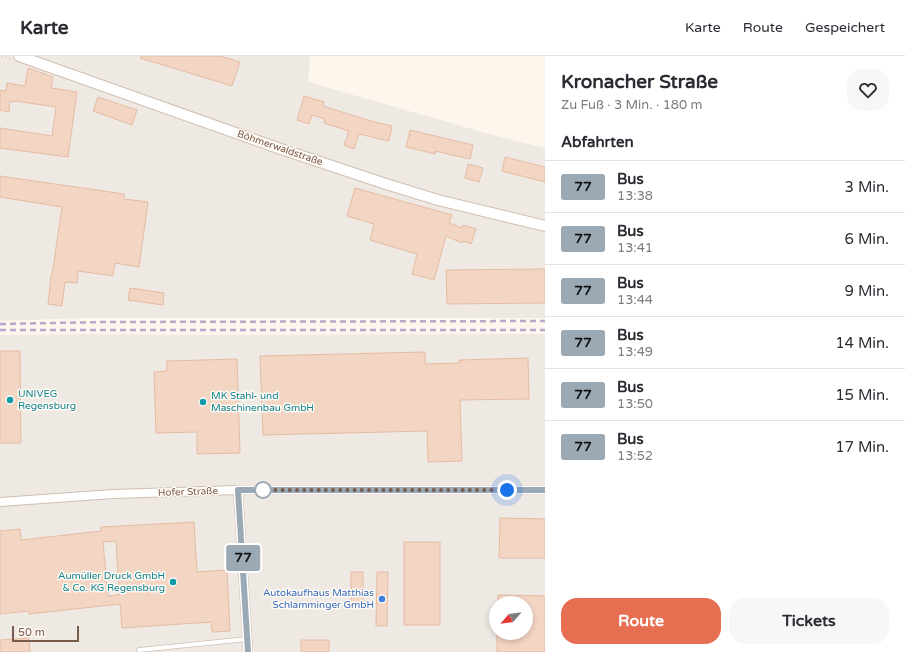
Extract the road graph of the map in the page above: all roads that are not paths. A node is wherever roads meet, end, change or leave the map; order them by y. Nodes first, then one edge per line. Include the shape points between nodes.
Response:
1 (19, 56) edge
2 (545, 226) edge
3 (238, 490) junction
4 (545, 490) edge
5 (0, 502) edge
6 (247, 639) junction
7 (139, 650) dead end
8 (248, 652) edge

1 - 2 street, Böhmerwaldstraße via 386,184 438,200
3 - 4 street, Hofer Straße
3 - 5 street, Hofer Straße via 113,494
3 - 6 street
6 - 7 lane
6 - 8 street

